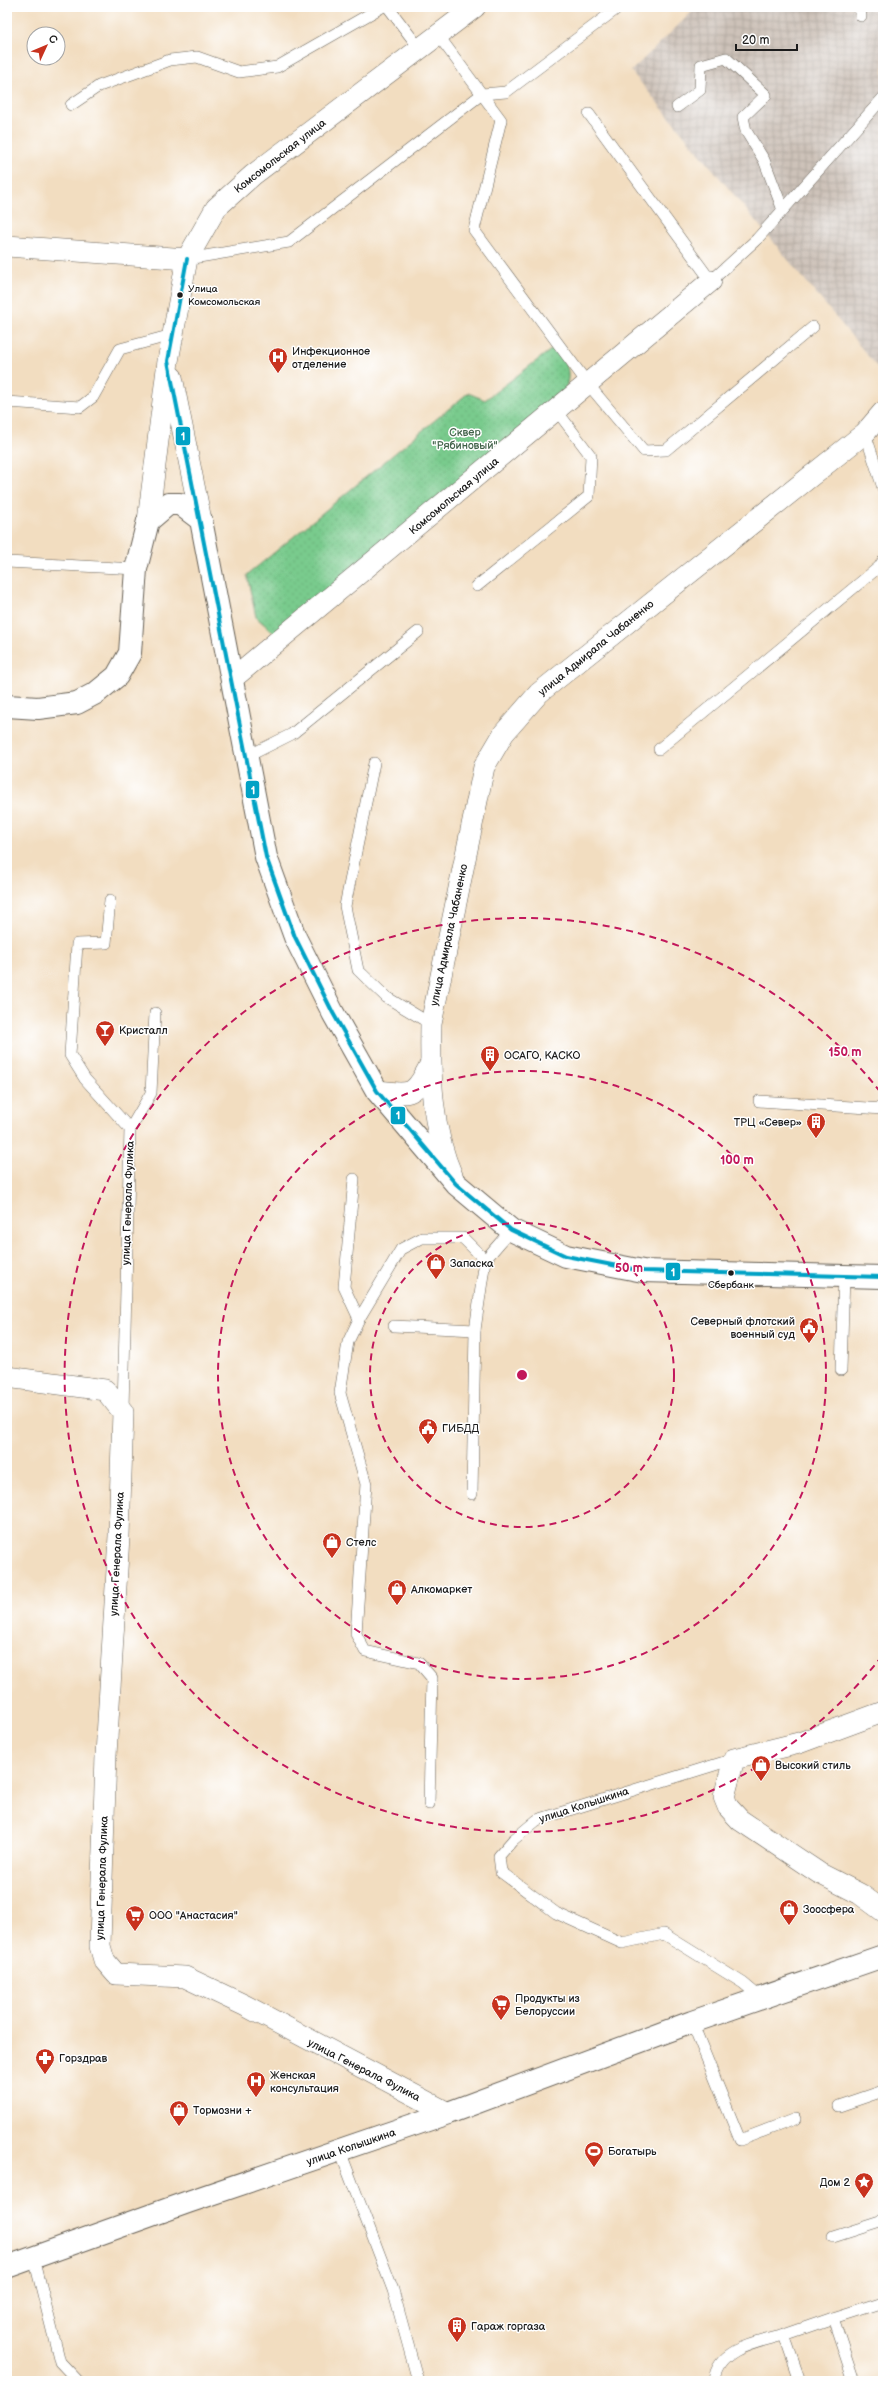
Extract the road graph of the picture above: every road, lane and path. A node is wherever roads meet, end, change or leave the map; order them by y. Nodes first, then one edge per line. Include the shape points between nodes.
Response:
1 (382, 7) edge
2 (388, 7) edge
3 (475, 7) edge
4 (619, 7) edge
5 (438, 35) junction
6 (420, 49) junction
7 (482, 94) junction
8 (883, 98) edge
9 (71, 105) dead end
10 (678, 107) dead end
11 (589, 114) dead end
12 (783, 210) junction
13 (7, 246) edge
14 (187, 259) junction
15 (710, 281) junction
16 (812, 327) dead end
17 (172, 335) junction
18 (168, 361) junction
19 (588, 384) junction
20 (7, 402) edge
21 (557, 411) junction
22 (883, 412) edge
23 (865, 433) junction
24 (883, 488) edge
25 (201, 520) junction
26 (148, 521) junction
27 (883, 561) edge
28 (7, 562) edge
29 (136, 569) junction
30 (478, 586) dead end
31 (418, 632) dead end
32 (232, 679) junction
33 (7, 706) edge
34 (659, 749) dead end
35 (246, 757) junction
36 (374, 763) dead end
37 (110, 900) dead end
38 (155, 1013) dead end
39 (431, 1024) junction
40 (430, 1065) junction
41 (377, 1091) junction
42 (759, 1101) dead end
43 (883, 1109) edge
44 (130, 1129) junction
45 (354, 1179) dead end
46 (456, 1184) junction
47 (511, 1230) junction
48 (485, 1260) junction
49 (844, 1276) junction
50 (883, 1277) edge
51 (359, 1319) junction
52 (394, 1326) dead end
53 (475, 1330) junction
54 (841, 1370) dead end
55 (7, 1377) edge
56 (123, 1412) junction
57 (472, 1494) dead end
58 (883, 1712) edge
59 (734, 1760) junction
60 (429, 1804) dead end
61 (883, 1911) edge
62 (883, 1956) edge
63 (762, 2000) junction
64 (692, 2022) junction
65 (883, 2091) edge
66 (839, 2106) dead end
67 (448, 2113) junction
68 (795, 2119) dead end
69 (340, 2151) junction
70 (883, 2221) edge
71 (833, 2237) dead end
72 (34, 2258) junction
73 (7, 2267) edge
74 (883, 2302) edge
75 (833, 2318) junction
76 (784, 2335) junction
77 (78, 2381) edge
78 (418, 2381) edge
79 (714, 2381) edge
80 (800, 2381) edge
81 (854, 2381) edge

1 - 9 lane via 277,67 240,72 197,57 170,60 99,86
2 - 6 lane
3 - 5 street, Комсомольская улица
4 - 7 lane via 506,92
5 - 6 street, Комсомольская улица
5 - 7 lane
6 - 14 street, Комсомольская улица via 253,175 216,208
7 - 14 lane via 289,242
7 - 19 lane via 501,120 474,230
8 - 12 lane
10 - 12 lane via 700,90 701,65 726,58 766,95 743,117 746,131 764,160
11 - 15 lane
12 - 15 lane via 757,239
13 - 14 street
14 - 17 street, Комсомольская улица
15 - 19 street, Комсомольская улица
16 - 19 lane via 666,450 644,451
17 - 18 street, Комсомольская улица
17 - 20 lane via 120,348 93,397 80,407
18 - 25 street, Комсомольская улица
18 - 26 street, Комсомольская улица
19 - 21 street, Комсомольская улица
21 - 30 lane via 591,456 589,496
21 - 32 street, Комсомольская улица
22 - 23 street, улица Адмирала Чабаненко
23 - 24 lane
23 - 39 street, улица Адмирала Чабаненко via 539,693 504,733 484,768
25 - 26 street via 180,504 168,504
25 - 32 street
26 - 29 street, Комсомольская улица
27 - 34 lane via 879,567
28 - 29 lane
29 - 33 street, Комсомольская улица via 130,653 117,676 96,693 77,703 38,708
31 - 35 lane via 292,734
32 - 35 street
35 - 41 street via 266,857 295,937 333,1013
36 - 39 lane via 345,906 358,970 386,997
37 - 44 lane, улица Генерала Фулика via 106,943 77,944 70,1055 85,1079
38 - 44 lane via 151,1093
39 - 40 street, улица Адмирала Чабаненко
40 - 41 street, улица Адмирала Чабаненко via 419,1087 405,1094
40 - 46 street, улица Адмирала Чабаненко via 434,1117 444,1158
41 - 46 street
42 - 43 lane
44 - 56 lane, улица Генерала Фулика
45 - 51 lane via 344,1286
46 - 47 street
47 - 48 lane
47 - 49 street via 566,1256 643,1271
48 - 51 lane via 464,1238 422,1238 401,1249
48 - 53 lane
49 - 50 street
49 - 54 lane
51 - 60 lane via 348,1342 340,1393 366,1484 356,1634 365,1651 420,1663 432,1678
52 - 53 lane
53 - 57 lane
55 - 56 street via 105,1390
56 - 67 street, улица Генерала Фулика via 119,1536 106,1755 100,1946 104,1960 116,1974 185,1977 244,2005
58 - 59 street, улица Колышкина via 799,1743
59 - 61 street via 724,1797 728,1807 740,1820
59 - 63 lane, улица Колышкина via 536,1820 499,1856 501,1872 556,1913 622,1943 664,1934 744,1983
62 - 63 street, улица Колышкина
63 - 64 street, улица Колышкина
64 - 67 street, улица Колышкина
64 - 68 lane via 740,2140
65 - 66 lane
67 - 69 street, улица Колышкина
69 - 72 street, улица Колышкина via 188,2202
69 - 78 lane via 393,2290
70 - 71 lane
72 - 73 street, улица Колышкина
72 - 77 lane via 60,2362
74 - 75 lane
75 - 76 lane
75 - 81 lane
76 - 79 lane via 747,2345 727,2356 714,2374
76 - 80 lane

